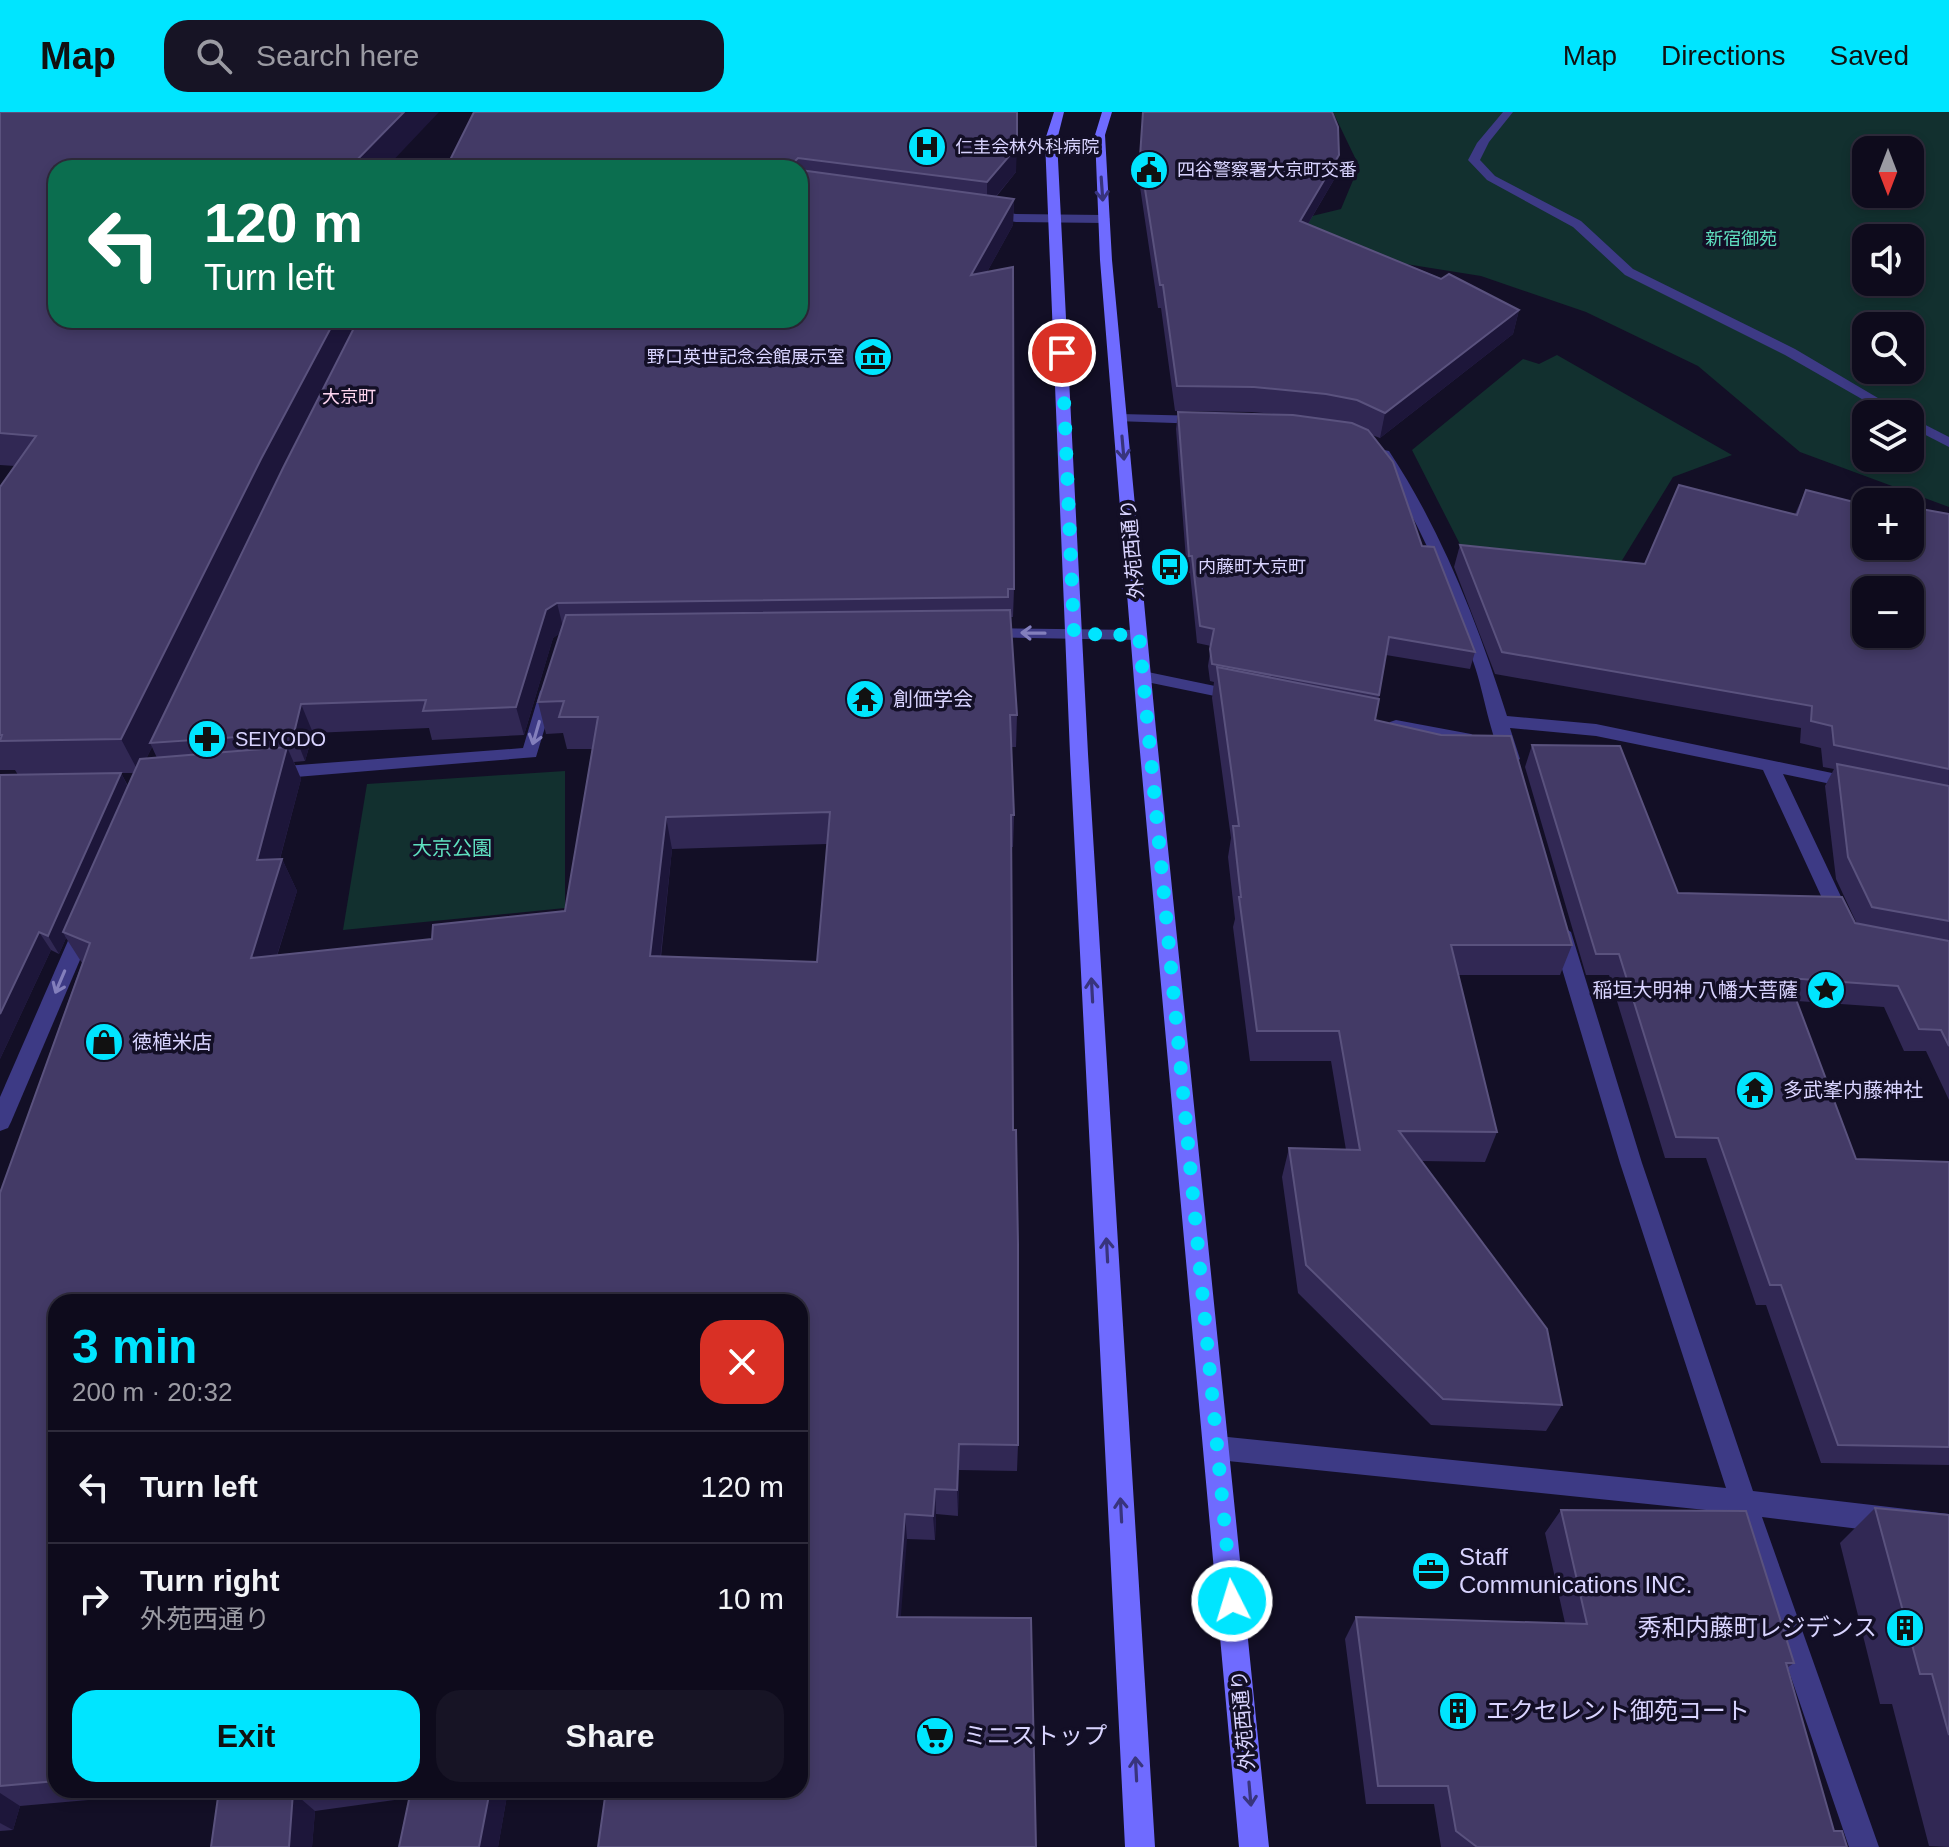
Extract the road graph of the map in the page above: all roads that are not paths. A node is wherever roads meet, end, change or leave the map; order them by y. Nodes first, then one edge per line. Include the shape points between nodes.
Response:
1 (1059, 112) edge
2 (1107, 112) edge
3 (1508, 112) edge
4 (969, 212) edge
5 (1056, 219) junction
6 (1104, 219) junction
7 (1874, 400) edge
8 (1120, 418) junction
9 (1220, 421) edge
10 (1924, 429) edge
11 (1363, 436) edge
12 (1949, 443) edge
13 (973, 634) edge
14 (1074, 634) junction
15 (1139, 635) junction
16 (555, 667) edge
17 (1143, 676) junction
18 (1250, 698) edge
19 (1499, 721) junction
20 (1386, 724) edge
21 (1506, 747) junction
22 (1770, 766) junction
23 (255, 774) edge
24 (1519, 784) edge
25 (1878, 788) edge
26 (1554, 905) edge
27 (91, 912) edge
28 (1850, 937) edge
29 (0, 1122) edge
30 (1218, 1448) junction
31 (1744, 1502) junction
32 (1949, 1527) edge
33 (1140, 1847) edge
34 (1254, 1847) edge
35 (1864, 1847) edge

1 - 5 main road via 1051,140
2 -> 6 main road, 外苑西通り via 1100,135
3 - 7 street via 1484,137 1474,160 1491,178 1577,224 1629,272
4 - 5 street
5 - 6 street
5 - 14 main road
6 - 8 main road, 外苑西通り
8 - 9 street
8 -> 15 main road, 外苑西通り
10 - 12 street
11 - 19 street via 1376,443 1415,507 1482,663
14 -> 13 street
14 - 15 street
33 -> 14 main road
15 - 17 main road, 外苑西通り
16 -> 23 street via 530,753
17 - 18 street
17 - 30 main road, 外苑西通り
19 - 21 street
19 - 22 street via 1596,730
20 - 21 street
21 - 24 street
22 - 25 street
22 - 28 street
26 - 31 street via 1605,1086
27 -> 29 street
30 - 31 street
30 -> 34 main road, 外苑西通り
31 - 32 street
31 - 35 street

